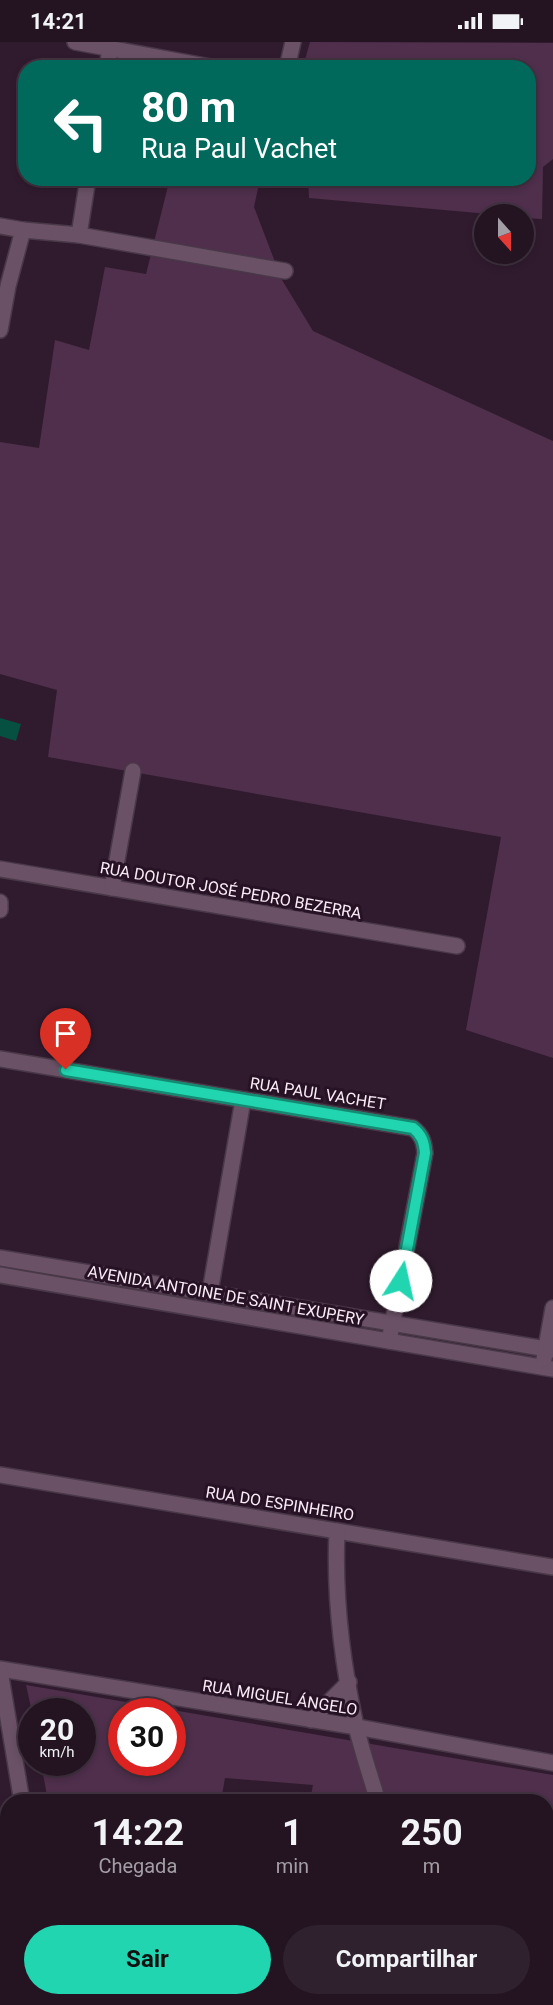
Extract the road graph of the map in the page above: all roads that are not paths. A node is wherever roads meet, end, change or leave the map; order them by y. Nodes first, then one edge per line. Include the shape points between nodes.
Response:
1 (75, 42) edge
2 (293, 42) edge
3 (110, 48) junction
4 (108, 60) edge
5 (174, 60) edge
6 (289, 60) edge
7 (87, 186) edge
8 (0, 226) edge
9 (23, 230) junction
10 (79, 235) junction
11 (285, 271) dead end
12 (0, 330) edge
13 (133, 771) dead end
14 (0, 869) edge
15 (112, 888) junction
16 (0, 902) edge
17 (0, 910) edge
18 (457, 946) dead end
19 (0, 1059) edge
20 (243, 1100) junction
21 (0, 1258) edge
22 (0, 1275) edge
23 (210, 1292) junction
24 (553, 1308) edge
25 (393, 1324) junction
26 (389, 1341) junction
27 (550, 1349) edge
28 (548, 1368) edge
29 (0, 1475) edge
30 (336, 1531) junction
31 (553, 1568) edge
32 (0, 1670) edge
33 (349, 1682) junction
34 (311, 1720) junction
35 (357, 1727) junction
36 (553, 1763) edge
37 (21, 1794) edge
38 (376, 1794) edge

1 - 3 street
2 - 6 street
3 - 4 street
3 - 5 street
7 - 10 street
8 - 9 street
9 - 10 street
9 - 12 street
10 - 11 street
13 - 15 street
14 - 15 street, RUA DOUTOR JOSÉ PEDRO BEZERRA
15 - 18 street, RUA DOUTOR JOSÉ PEDRO BEZERRA
16 - 17 street
19 - 20 street, RUA PAUL VACHET
20 - 23 street
20 - 25 street, RUA PAUL VACHET via 402,1125 420,1133 425,1153
21 - 23 street, AVENIDA ANTOINE DE SAINT EXUPERY
22 - 26 street, AVENIDA ANTOINE DE SAINT EXUPERY
23 - 25 street, AVENIDA ANTOINE DE SAINT EXUPERY
24 - 27 street
25 - 26 street, RUA PAUL VACHET
25 - 27 street, AVENIDA ANTOINE DE SAINT EXUPERY
26 - 28 street, AVENIDA ANTOINE DE SAINT EXUPERY
27 - 28 street
29 - 30 street, RUA DO ESPINHEIRO
30 - 31 street, RUA DO ESPINHEIRO
30 - 33 street via 338,1606
32 - 34 street, RUA MIGUEL ÁNGELO
32 - 37 street
33 - 34 street
33 - 35 street
34 - 35 street, RUA MIGUEL ÁNGELO
35 - 36 street, RUA MIGUEL ÁNGELO
35 - 38 street

